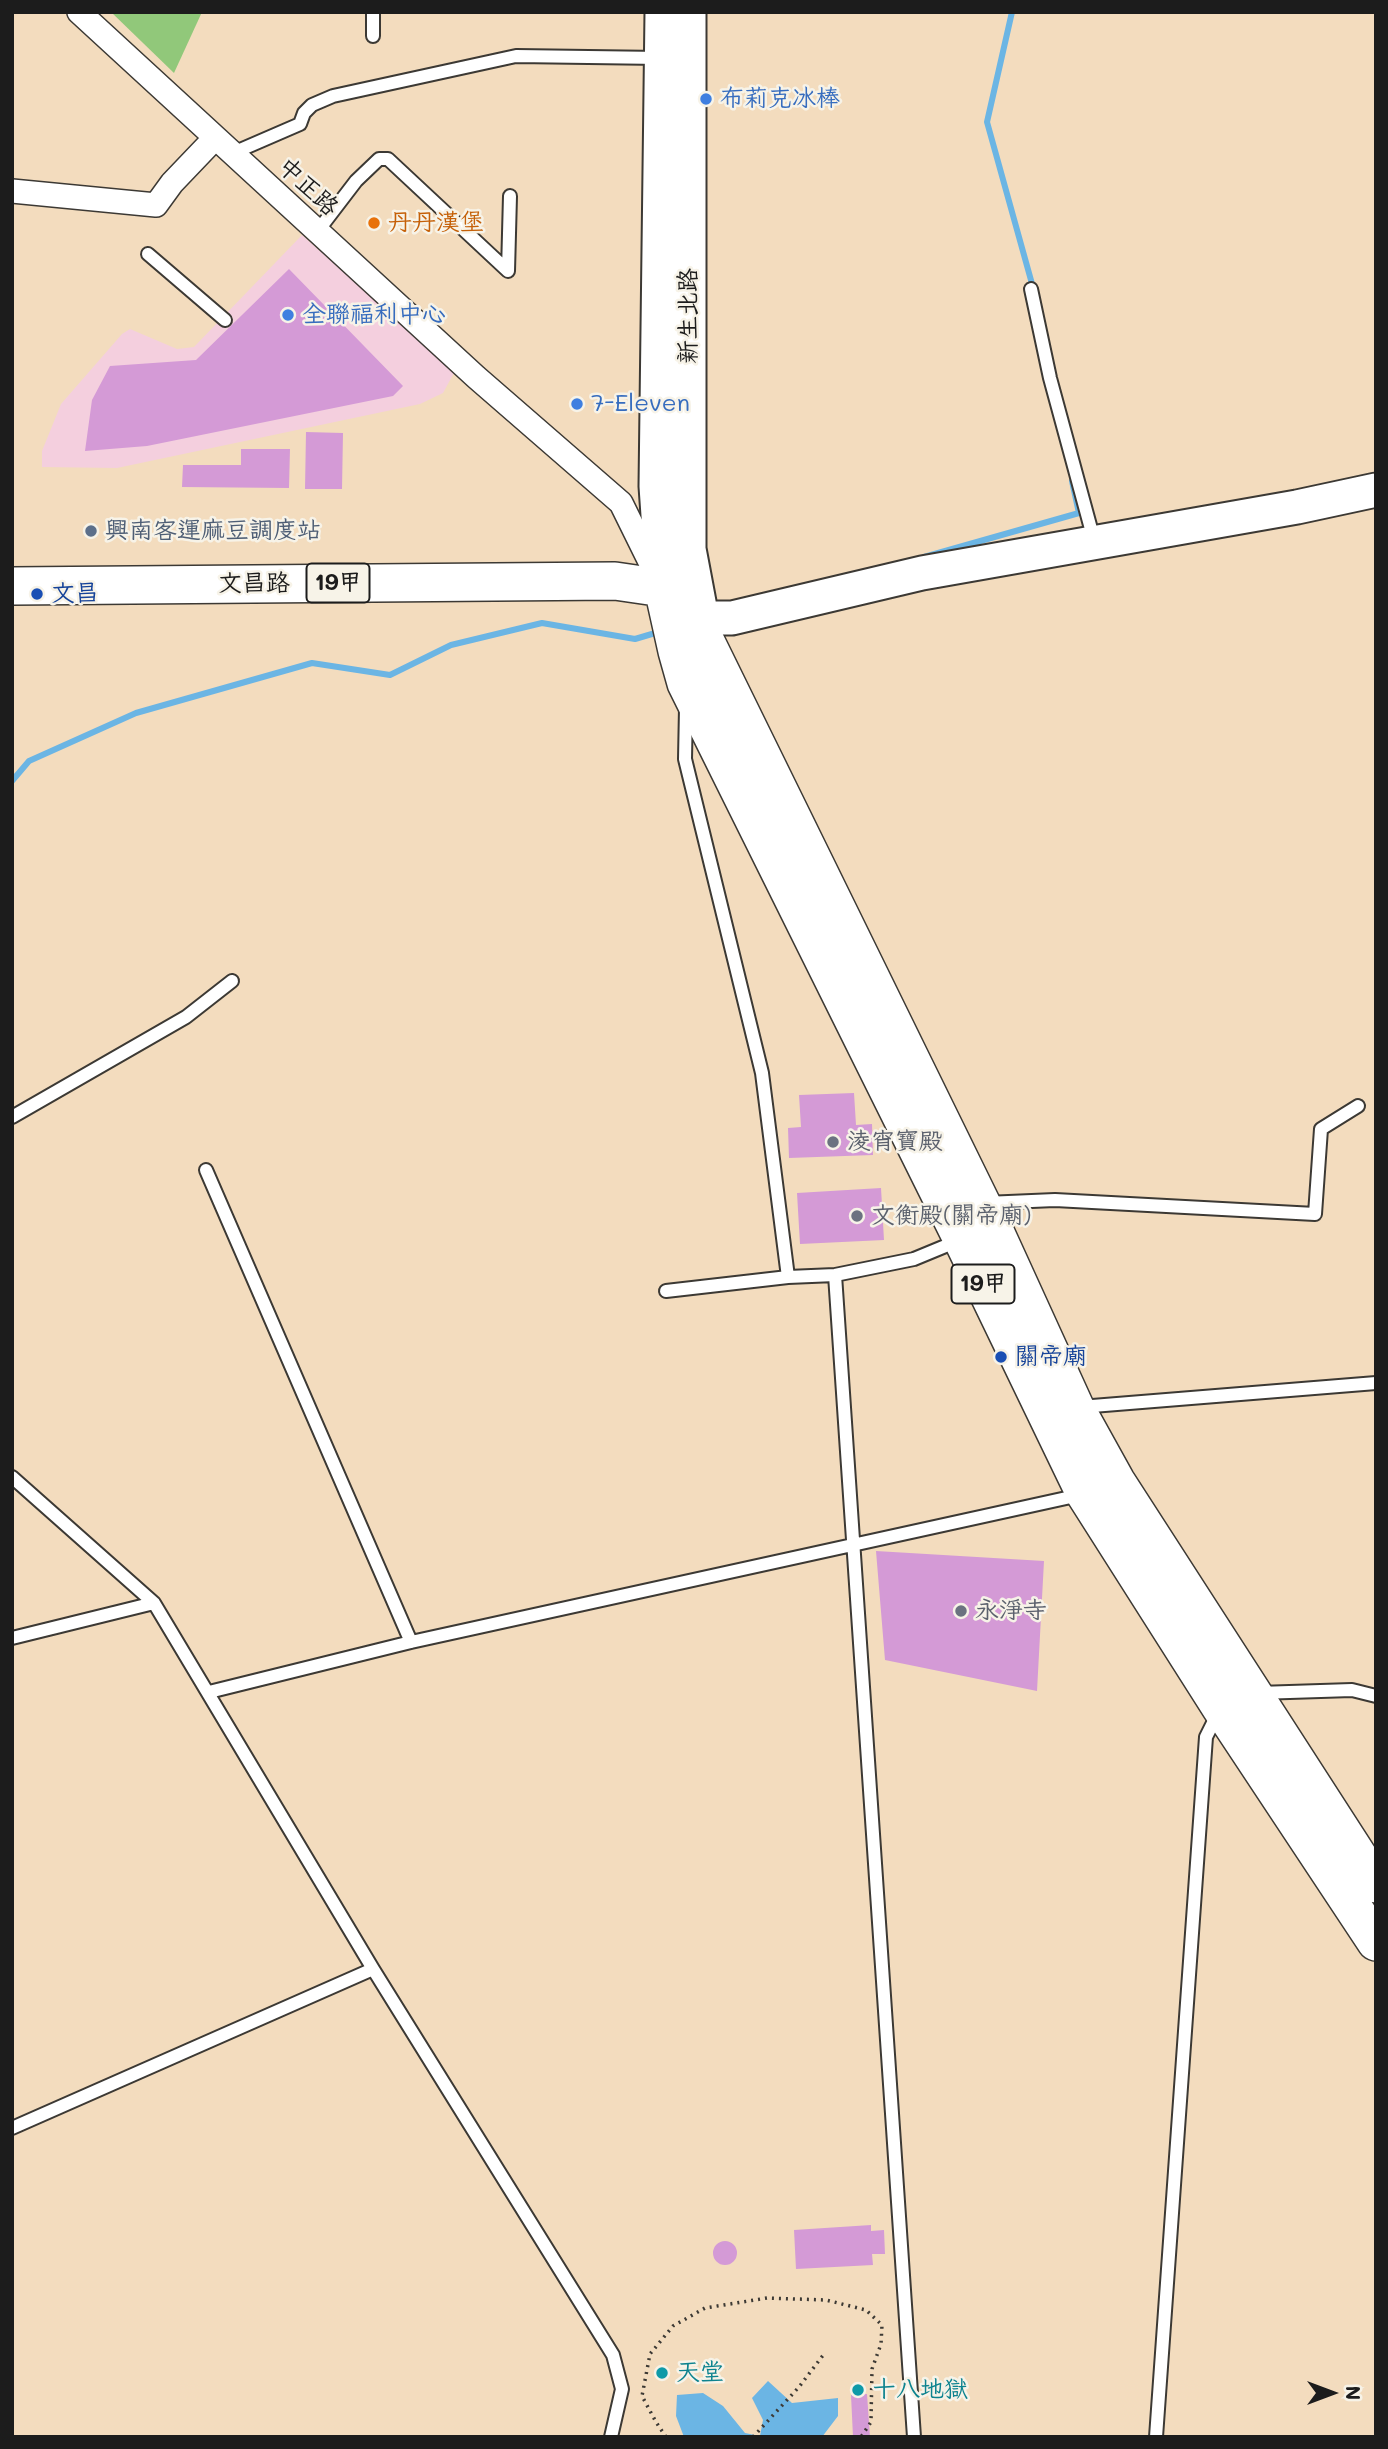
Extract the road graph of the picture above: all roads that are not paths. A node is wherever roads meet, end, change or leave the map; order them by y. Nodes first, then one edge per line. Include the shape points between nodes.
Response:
1 (79, 12) edge
2 (373, 12) edge
3 (662, 12) edge
4 (689, 12) edge
5 (373, 36) dead end
6 (662, 58) junction
7 (215, 138) junction
8 (233, 153) junction
9 (12, 191) edge
10 (510, 196) dead end
11 (317, 232) junction
12 (148, 254) dead end
13 (1031, 289) dead end
14 (225, 320) dead end
15 (1376, 490) edge
16 (1094, 544) junction
17 (12, 586) edge
18 (663, 588) junction
19 (702, 618) junction
20 (686, 683) junction
21 (232, 981) dead end
22 (1358, 1106) dead end
23 (12, 1117) edge
24 (206, 1170) dead end
25 (978, 1226) junction
26 (835, 1275) junction
27 (788, 1277) junction
28 (666, 1291) dead end
29 (1376, 1383) edge
30 (1075, 1407) junction
31 (12, 1477) edge
32 (1101, 1488) junction
33 (853, 1545) junction
34 (154, 1603) junction
35 (12, 1637) edge
36 (411, 1642) junction
37 (209, 1692) junction
38 (1254, 1693) junction
39 (1376, 1696) edge
40 (1221, 1708) junction
41 (1376, 1884) edge
42 (1376, 1942) edge
43 (373, 1969) junction
44 (12, 2128) edge
45 (611, 2437) edge
46 (914, 2437) edge
47 (1157, 2437) edge

1 - 7 street, 中正路
2 - 5 lane
3 - 6 main road, 新生北路
4 - 19 main road, 新生北路 via 689,549
6 - 8 lane via 516,57 333,96 312,105 300,124
6 - 18 main road, 新生北路 via 656,486
7 - 8 street, 中正路
7 - 9 street via 156,205
8 - 11 street, 中正路
10 - 11 lane via 508,271 388,159 379,159 356,181
11 - 18 street, 中正路 via 621,503
12 - 14 lane
13 - 16 lane
15 - 16 main road
16 - 19 main road via 922,573 732,618
17 - 18 main road, 文昌路 / 19甲 via 615,581
18 - 19 main road, 19甲
18 - 20 main road, 19甲
19 - 25 main road, 19甲 via 705,640
20 - 25 main road, 19甲
20 - 27 lane via 685,759 762,1073
21 - 23 lane via 186,1017
22 - 25 lane via 1321,1129 1315,1214 1055,1200
24 - 36 lane
25 - 26 lane via 914,1259
25 - 30 main road, 19甲
25 - 32 main road, 19甲
26 - 27 lane
26 - 33 lane
27 - 28 lane
29 - 30 lane
30 - 32 main road, 19甲
31 - 34 lane
32 - 33 lane
32 - 38 main road, 19甲
32 - 40 main road, 19甲
33 - 36 lane
33 - 46 lane
34 - 35 lane
34 - 37 lane
36 - 37 lane
37 - 43 lane
38 - 39 lane via 1352,1690
38 - 41 main road, 19甲
40 - 42 main road, 19甲
40 - 47 lane via 1206,1737
43 - 44 lane
43 - 45 lane via 612,2355 622,2389

